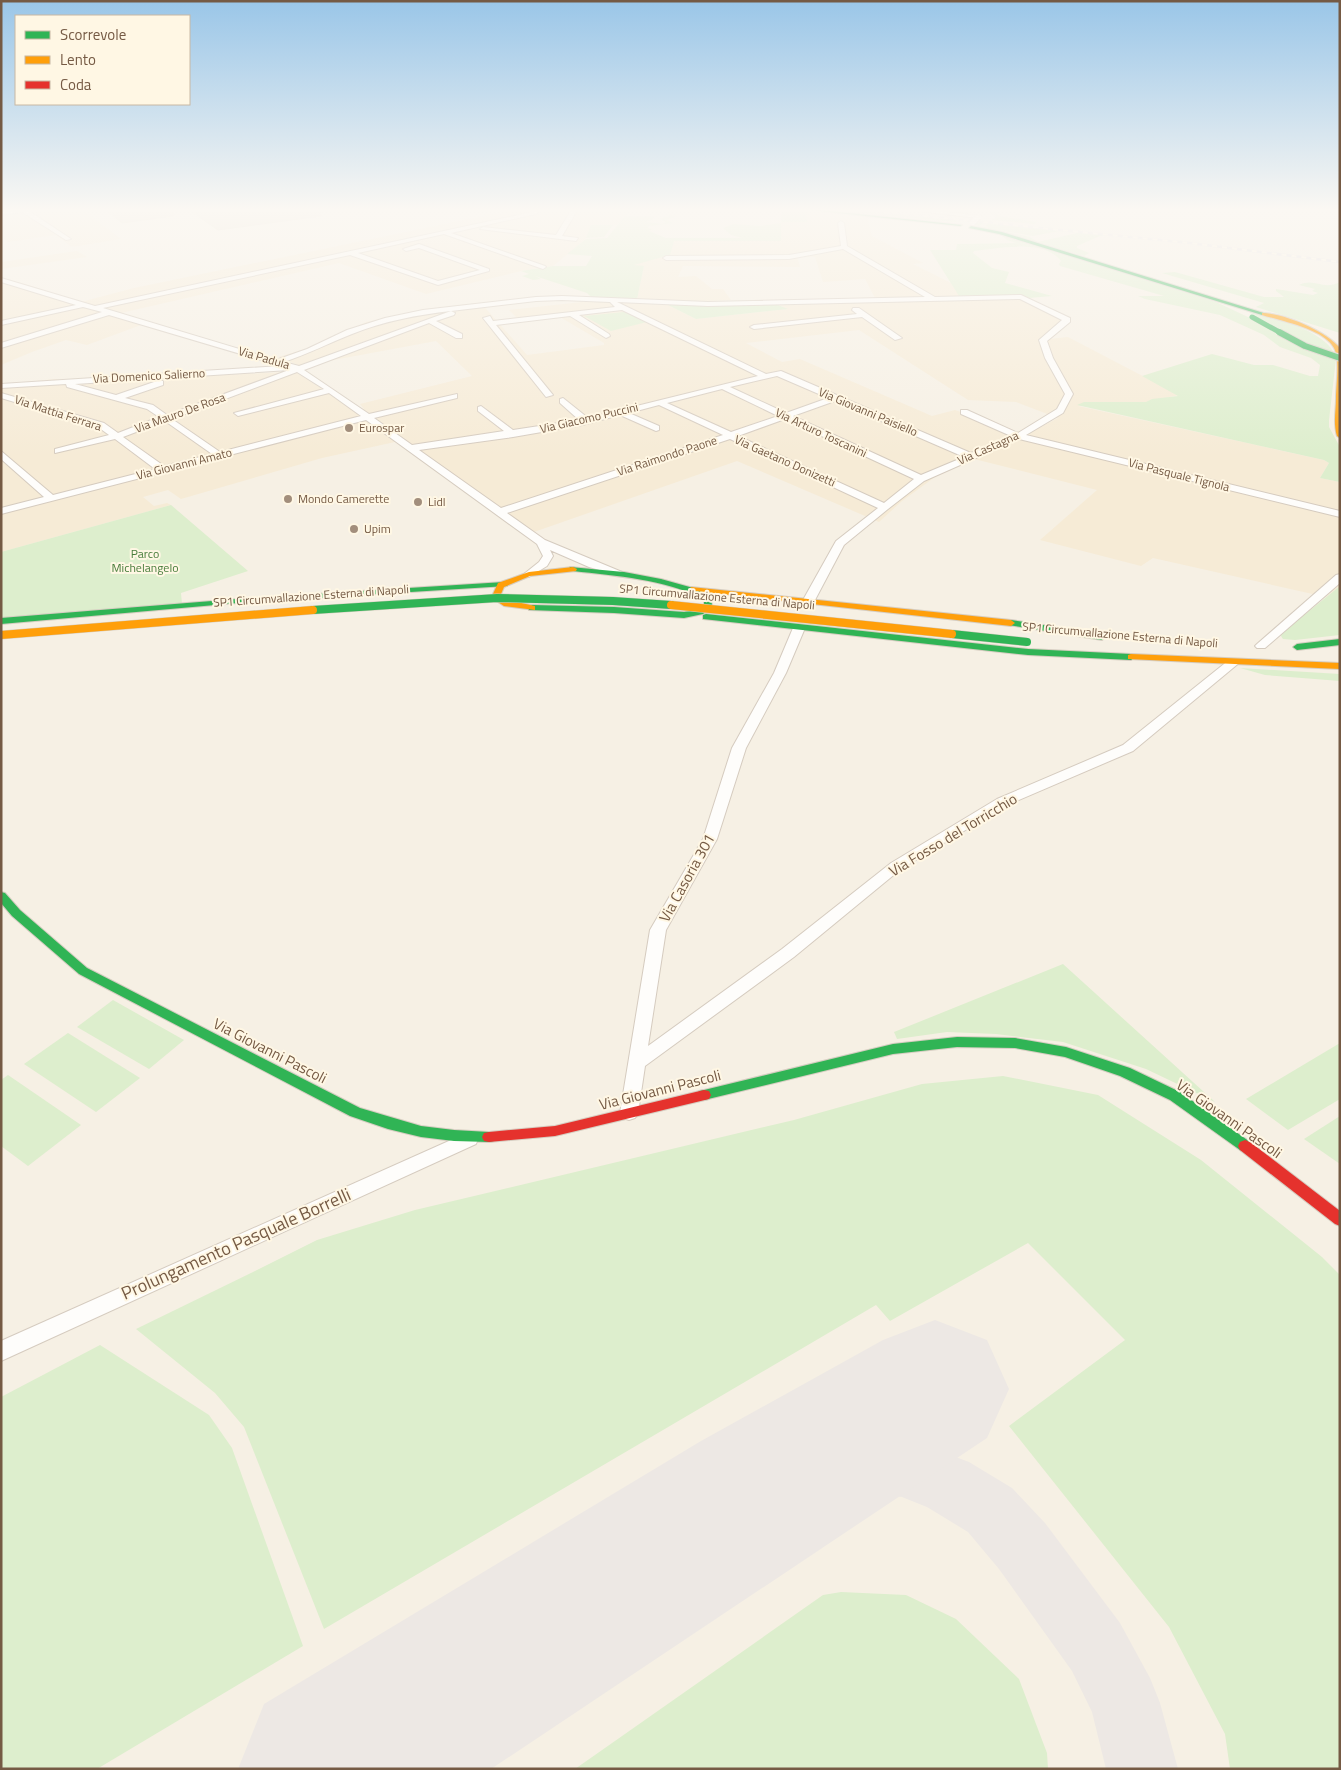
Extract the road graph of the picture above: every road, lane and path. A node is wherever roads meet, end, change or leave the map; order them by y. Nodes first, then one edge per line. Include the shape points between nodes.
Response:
1 (39, 292) edge
2 (173, 292) edge
3 (920, 292) edge
4 (1193, 292) edge
5 (933, 299) junction
6 (609, 300) junction
7 (844, 301) junction
8 (1227, 303) junction
9 (82, 305) junction
10 (477, 306) junction
11 (622, 308) junction
12 (92, 309) junction
13 (453, 309) junction
14 (106, 313) junction
15 (572, 314) junction
16 (864, 315) junction
17 (432, 322) junction
18 (1294, 322) junction
19 (1, 323) edge
20 (491, 323) junction
21 (754, 327) dead end
22 (458, 336) dead end
23 (606, 336) dead end
24 (1340, 336) edge
25 (898, 338) dead end
26 (1, 346) edge
27 (1340, 358) edge
28 (276, 362) junction
29 (298, 368) junction
30 (765, 376) junction
31 (56, 381) junction
32 (160, 383) dead end
33 (1, 386) edge
34 (721, 386) junction
35 (330, 390) junction
36 (1, 395) edge
37 (549, 395) dead end
38 (454, 396) dead end
39 (116, 398) junction
40 (835, 398) junction
41 (563, 402) dead end
42 (658, 402) junction
43 (481, 409) dead end
44 (620, 412) junction
45 (964, 412) dead end
46 (238, 414) dead end
47 (1339, 414) edge
48 (784, 416) junction
49 (367, 417) junction
50 (165, 418) junction
51 (586, 421) junction
52 (656, 428) dead end
53 (513, 434) junction
54 (116, 436) junction
55 (729, 436) junction
56 (1018, 436) junction
57 (1340, 436) edge
58 (411, 448) junction
59 (58, 451) dead end
60 (1, 454) edge
61 (219, 455) junction
62 (970, 456) junction
63 (162, 470) junction
64 (920, 479) junction
65 (51, 498) junction
66 (885, 507) junction
67 (1, 511) edge
68 (499, 512) junction
69 (1340, 514) edge
70 (541, 542) junction
71 (529, 574) junction
72 (623, 574) junction
73 (1340, 577) edge
74 (504, 584) junction
75 (694, 589) junction
76 (809, 600) junction
77 (530, 608) junction
78 (684, 615) junction
79 (1, 621) edge
80 (1, 626) edge
81 (799, 628) junction
82 (1, 635) edge
83 (1, 639) edge
84 (1340, 642) edge
85 (1256, 646) joint
86 (1288, 647) junction
87 (1340, 648) edge
88 (1283, 659) junction
89 (1340, 659) edge
90 (1234, 663) junction
91 (1327, 666) junction
92 (1340, 667) edge
93 (1, 896) edge
94 (636, 1064) junction
95 (629, 1113) junction
96 (470, 1138) junction
97 (1340, 1220) edge
98 (1, 1351) edge

1 - 9 street, Via Padula
2 - 12 street
3 - 5 street
4 - 8 main road
5 - 7 street
5 - 56 street, Via Castagna via 1021,297 1067,320 1043,340 1069,394 1060,411
6 - 7 street via 708,304
6 - 10 street via 562,298
6 - 11 street
7 - 16 street
8 - 18 main road
8 - 27 main road, bridge via 1296,343
9 - 12 street, Via Padula
9 - 19 street
10 - 13 street
10 - 20 street
11 - 15 street
11 - 30 street
12 - 14 street, Via Padula
13 - 17 street, Via Mauro De Rosa via 450,314
13 - 28 street via 372,323 310,351
14 - 26 street
14 - 28 street, Via Padula
15 - 20 street
15 - 23 street
16 - 21 street
16 - 25 street
17 - 22 street
17 - 29 street, Via Mauro De Rosa
18 - 24 main road
18 - 47 main road via 1329,340 1340,354
20 - 37 street
28 - 29 street, Via Padula
29 - 31 street, Via Domenico Salierno
29 - 35 street, Via Padula
29 - 50 street, Via Mauro De Rosa
30 - 34 street, Via Giacomo Puccini
30 - 40 street, Via Giovanni Paisiello via 778,373
31 - 33 street, Via Domenico Salierno
31 - 39 street
32 - 39 street
34 - 42 street, Via Giacomo Puccini
34 - 48 street, Via Arturo Toscanini
35 - 46 street
35 - 49 street, Via Padula
36 - 54 street, Via Mattia Ferrara via 101,425
38 - 49 street, Via Giovanni Amato
39 - 50 street via 150,407
40 - 48 street, Via Raimondo Paone
40 - 62 street, Via Giovanni Paisiello
41 - 51 street
42 - 44 street, Via Giacomo Puccini
42 - 55 street, Via Gaetano Donizetti
43 - 53 street
44 - 51 street, Via Giacomo Puccini
44 - 52 street
45 - 56 street, Via Pasquale Tignola
47 - 57 main road via 1337,426
48 - 55 street, Via Raimondo Paone
48 - 64 street, Via Arturo Toscanini
49 - 58 street, Via Padula
49 - 61 street, Via Giovanni Amato
50 - 54 street, Via Mauro De Rosa
50 - 61 street
51 - 53 street, Via Giacomo Puccini
53 - 58 street, Via Giacomo Puccini
54 - 59 street, Via Mauro De Rosa
54 - 63 street, Via Mattia Ferrara
55 - 66 street, Via Gaetano Donizetti
55 - 68 street, Via Raimondo Paone
56 - 62 street, Via Castagna
56 - 69 street, Via Pasquale Tignola
58 - 68 street, Via Padula
60 - 65 street
61 - 63 street, Via Giovanni Amato
62 - 64 street, Via Castagna
63 - 65 street, Via Giovanni Amato
64 - 66 street, Via Castagna
65 - 67 street, Via Giovanni Amato
66 - 76 street, Via Castagna via 840,543
68 - 70 street, Via Padula
70 - 71 street via 548,556
70 - 72 street, Via Padula via 593,565
71 - 72 main road via 573,569
71 - 74 main road
72 - 75 main road
73 - 85 street
74 - 77 main road via 498,588 499,600
74 - 79 main road via 249,600
75 - 76 main road
75 - 78 main road via 708,598 708,606 700,612
76 - 80 main road, SP1 Circumvallazione Esterna di Napoli via 977,618 1107,638 604,592 398,595
77 - 78 main road
77 - 83 main road via 470,604 366,608
78 - 81 main road
81 - 90 main road via 1028,652
81 - 94 street, Via Casoria 301 via 780,673 739,748 710,840 658,930
82 - 88 main road, SP1 Circumvallazione Esterna di Napoli, bridge via 398,602 497,598 705,607 1027,642
84 - 86 main road
85 - 86 main road
86 - 87 main road
88 - 89 main road, SP1 Circumvallazione Esterna di Napoli
88 - 91 main road
90 - 91 main road
90 - 94 street, Via Fosso del Torricchio via 1128,748 1002,802 896,866 788,953
91 - 92 main road
93 - 96 main road, Via Giovanni Pascoli via 16,914 83,971 347,1108 391,1125 428,1134
94 - 95 street, Via Casoria 301
95 - 96 main road, Via Giovanni Pascoli via 555,1131
95 - 97 main road, Via Giovanni Pascoli via 893,1048 957,1042 1015,1043 1066,1052 1125,1072 1175,1096
96 - 98 street, Prolungamento Pasquale Borrelli

